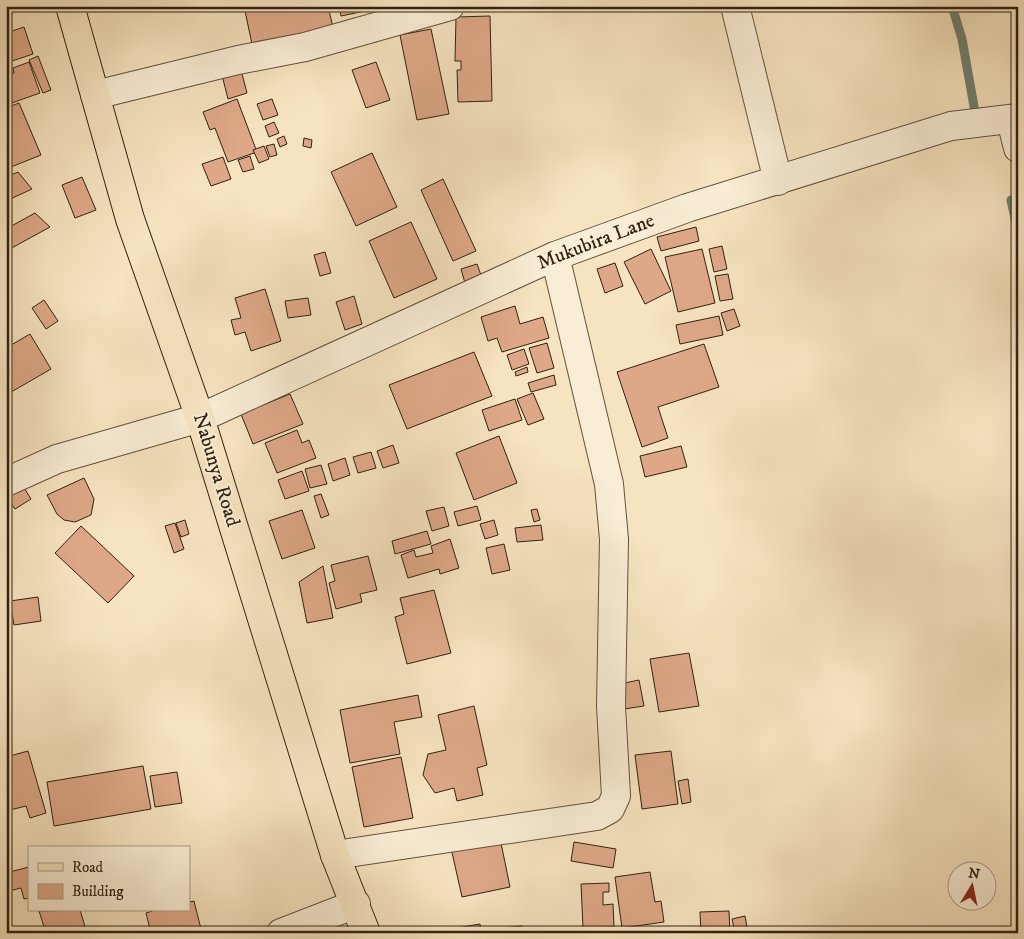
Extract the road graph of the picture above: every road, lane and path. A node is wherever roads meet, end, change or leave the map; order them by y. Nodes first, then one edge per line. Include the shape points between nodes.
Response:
1 (70, 6) edge
2 (450, 6) edge
3 (735, 6) edge
4 (95, 95) junction
5 (1014, 119) edge
6 (1018, 148) edge
7 (778, 181) junction
8 (555, 256) junction
9 (200, 418) junction
10 (6, 482) edge
11 (335, 855) junction
12 (356, 904) junction
13 (281, 933) edge
14 (366, 933) edge

1 - 4 main road, Nabunya Road
2 - 4 street via 304,47
3 - 7 street
4 - 9 main road, Nabunya Road via 130,220
5 - 6 street
5 - 7 street, Mukubira Lane via 951,126
7 - 8 street, Mukubira Lane via 687,208
8 - 9 street, Mukubira Lane
8 - 11 street via 609,484 614,539 611,706 616,796 610,809 597,816
9 - 10 street, Mukubira Lane via 57,459
9 - 11 main road, Nabunya Road
11 - 12 main road, Nabunya Road
12 - 13 street
12 - 14 main road, Nabunya Road

